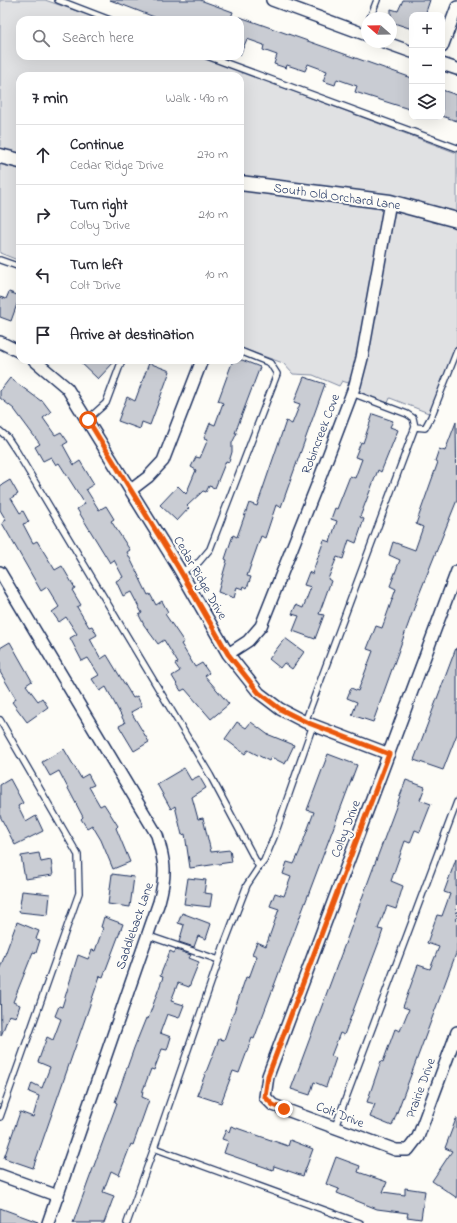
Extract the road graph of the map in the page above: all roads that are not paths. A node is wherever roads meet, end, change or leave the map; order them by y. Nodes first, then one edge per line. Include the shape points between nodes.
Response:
1 (58, 0) edge
2 (272, 0) edge
3 (376, 0) edge
4 (293, 4) edge
5 (457, 7) edge
6 (372, 12) edge
7 (100, 16) edge
8 (361, 29) edge
9 (445, 39) edge
10 (397, 47) edge
11 (409, 51) edge
12 (218, 60) edge
13 (445, 65) edge
14 (457, 69) edge
15 (457, 148) edge
16 (0, 156) edge
17 (16, 159) edge
18 (244, 184) edge
19 (390, 202) junction
20 (457, 220) edge
21 (0, 260) edge
22 (16, 266) edge
23 (0, 342) edge
24 (16, 350) edge
25 (457, 351) edge
26 (244, 353) edge
27 (39, 364) edge
28 (120, 364) edge
29 (200, 364) edge
30 (352, 393) junction
31 (88, 420) junction
32 (415, 426) junction
33 (0, 431) edge
34 (131, 490) junction
35 (457, 571) edge
36 (0, 572) edge
37 (181, 572) junction
38 (228, 654) junction
39 (0, 720) edge
40 (309, 723) junction
41 (389, 754) junction
42 (457, 802) edge
43 (259, 867) junction
44 (146, 935) junction
45 (219, 960) junction
46 (457, 1032) edge
47 (265, 1097) joint
48 (0, 1117) edge
49 (335, 1128) junction
50 (154, 1148) junction
51 (408, 1150) joint
52 (0, 1175) edge
53 (58, 1196) junction
54 (48, 1223) edge
55 (127, 1223) edge
56 (360, 1223) edge

1 - 7 lane
2 - 4 street
3 - 6 lane
4 - 8 street
5 - 9 street
10 - 11 street
12 - 15 lane
13 - 14 street
16 - 17 street
18 - 19 street, South Old Orchard Lane
19 - 20 street, South Old Orchard Lane
19 - 30 street, Robincreek Cove via 362,358
21 - 22 lane
23 - 24 street
25 - 32 lane via 425,428
26 - 37 lane via 270,363 276,374 210,549 199,562
27 - 31 street, Cedar Ridge Drive via 67,388
28 - 31 lane via 106,402
29 - 34 street via 163,461 148,478
30 - 32 lane via 407,414 413,418
30 - 38 street, Robincreek Cove via 261,626 248,641
31 - 34 street, Cedar Ridge Drive
32 - 40 lane
33 - 43 lane via 17,452 210,775
34 - 37 street, Cedar Ridge Drive
35 - 41 street, Colby Drive
36 - 44 street, Saddleback Lane via 157,835 164,860 165,880
37 - 38 street, Cedar Ridge Drive
38 - 40 street, Cedar Ridge Drive via 259,693 280,709
39 - 48 lane via 78,855 79,893
40 - 41 street, Cedar Ridge Drive
40 - 43 lane via 274,838
41 - 47 street, Colby Drive via 268,1076
42 - 49 lane
43 - 45 lane via 247,885
44 - 45 lane
44 - 53 street, Saddleback Lane
45 - 50 lane
46 - 51 street, Prairie Drive via 418,1137
47 - 49 street, Colt Drive via 273,1105
49 - 51 street, Colt Drive via 396,1150
50 - 55 lane
50 - 56 lane
52 - 53 street
53 - 54 street, Saddleback Lane

